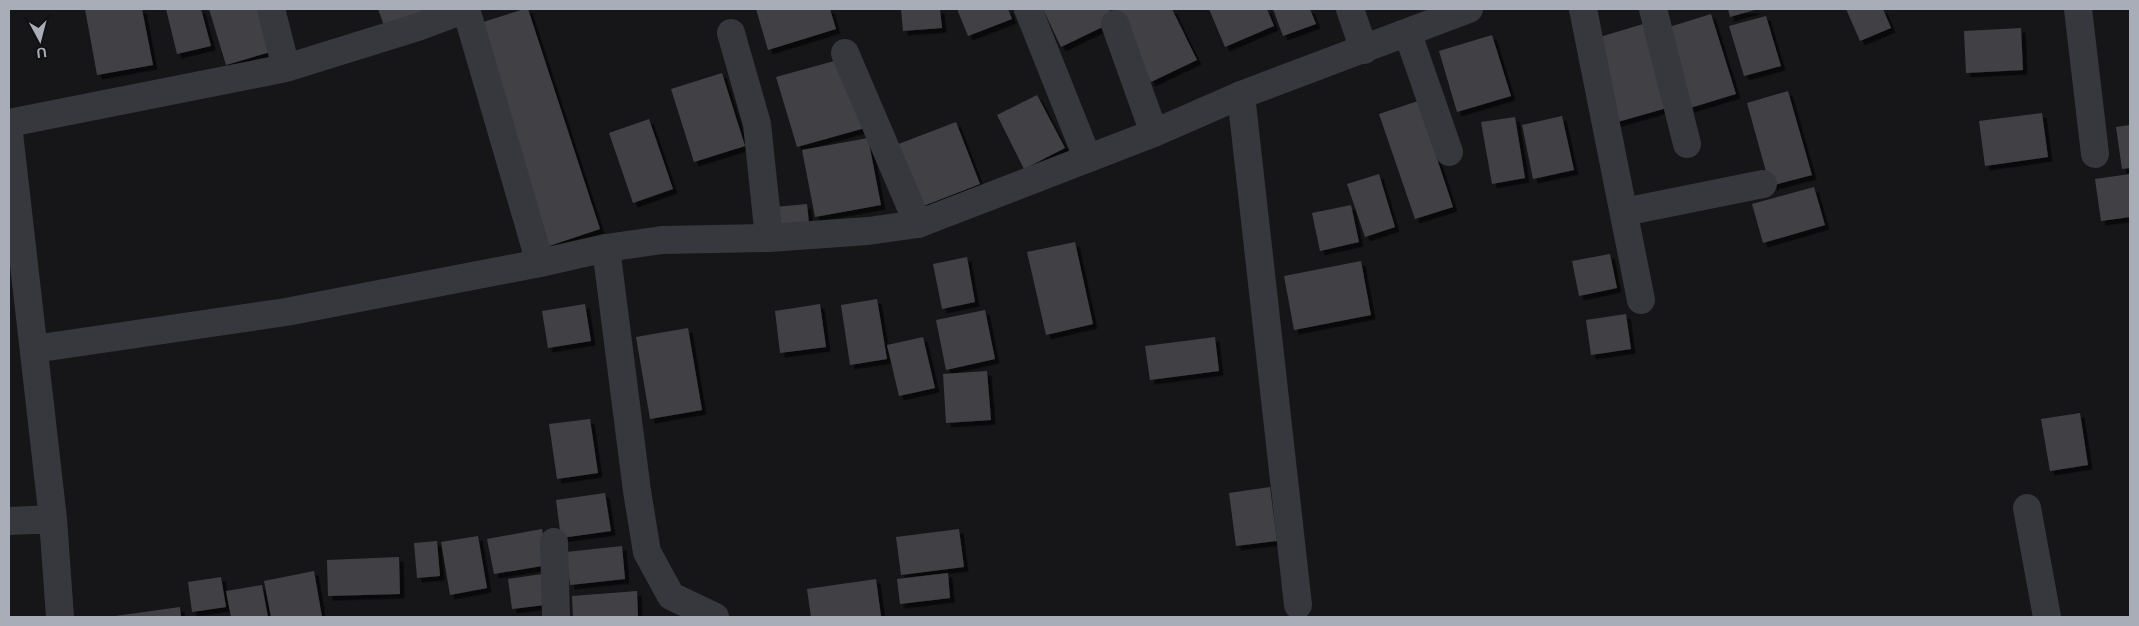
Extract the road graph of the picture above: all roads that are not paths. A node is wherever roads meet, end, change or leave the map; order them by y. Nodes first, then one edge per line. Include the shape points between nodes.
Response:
1 (271, 9) edge
2 (466, 9) edge
3 (1028, 9) edge
4 (1350, 9) edge
5 (1469, 9) edge
6 (1583, 9) edge
7 (1653, 9) edge
8 (2078, 9) edge
9 (1115, 24) dead end
10 (731, 33) dead end
11 (1408, 34) junction
12 (1364, 50) junction
13 (845, 53) dead end
14 (286, 68) junction
15 (1241, 95) junction
16 (1154, 133) junction
17 (9, 136) edge
18 (1687, 144) dead end
19 (1448, 152) dead end
20 (2095, 154) dead end
21 (1087, 158) junction
22 (1763, 184) dead end
23 (1624, 212) junction
24 (918, 224) junction
25 (769, 238) junction
26 (606, 248) junction
27 (540, 263) junction
28 (1641, 300) dead end
29 (34, 349) junction
30 (2027, 508) dead end
31 (53, 519) junction
32 (9, 521) edge
33 (554, 542) dead end
34 (1298, 605) dead end
35 (60, 617) edge
36 (556, 617) edge
37 (715, 617) edge
38 (2047, 617) edge

1 - 14 street
2 - 14 street
2 - 27 street
3 - 21 street
4 - 12 street
5 - 11 street
6 - 23 street
7 - 18 street
8 - 20 street
9 - 16 street
10 - 25 street via 756,124
11 - 12 street
11 - 19 street
12 - 15 street
13 - 24 street
14 - 17 street
15 - 16 street
15 - 34 street
16 - 21 street
17 - 29 street
21 - 24 street
22 - 23 street
23 - 28 street
24 - 25 street
25 - 26 street via 662,240
26 - 27 street
26 - 37 street via 647,552 672,596
27 - 29 street via 286,312
29 - 31 street
30 - 38 street
31 - 32 street
31 - 35 street
33 - 36 street

